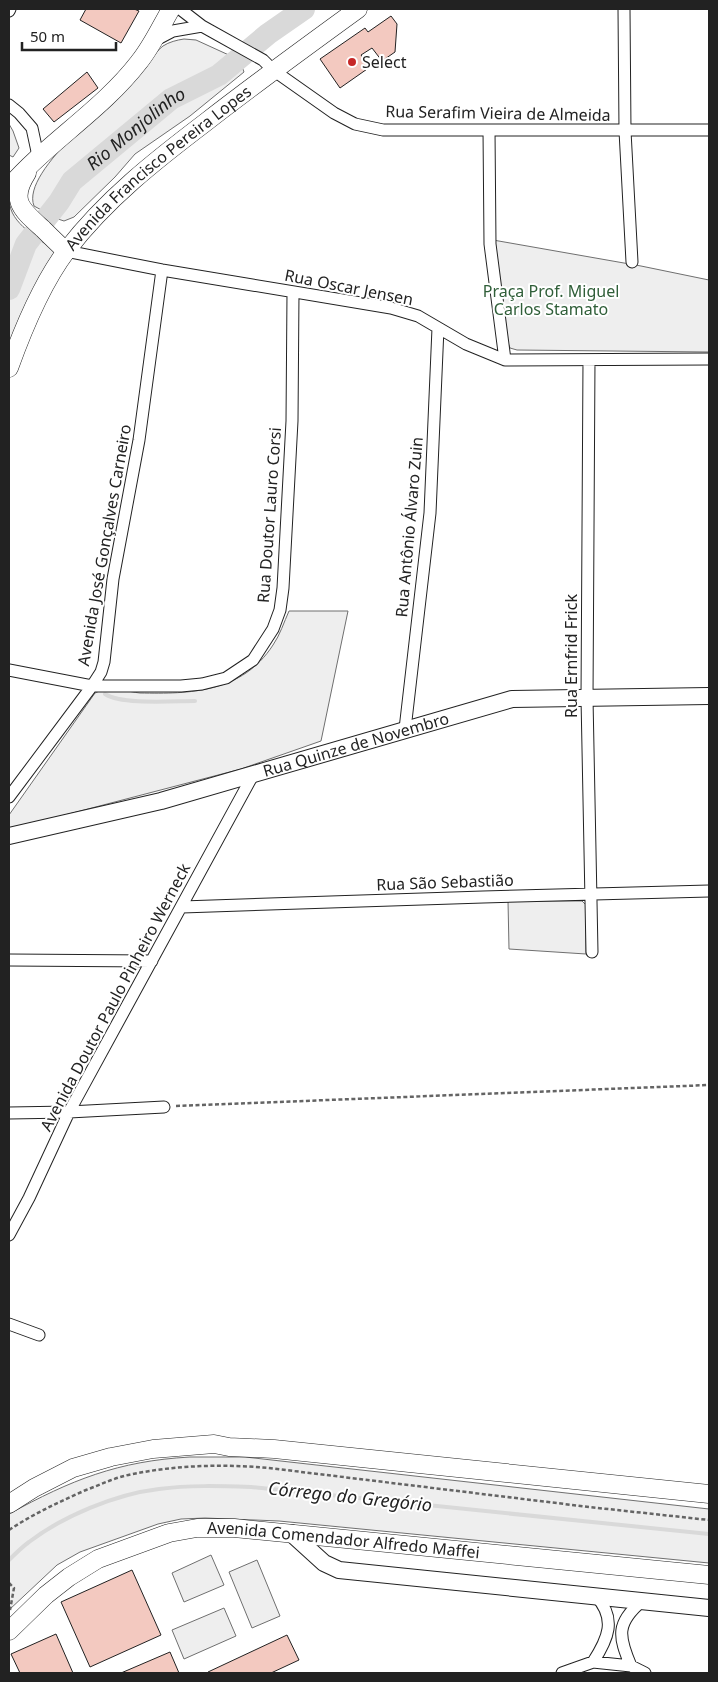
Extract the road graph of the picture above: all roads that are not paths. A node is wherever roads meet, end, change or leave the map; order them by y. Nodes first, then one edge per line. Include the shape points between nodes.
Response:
1 (171, 9) edge
2 (180, 9) edge
3 (358, 9) edge
4 (624, 9) edge
5 (202, 26) junction
6 (151, 42) junction
7 (268, 65) junction
8 (9, 105) edge
9 (490, 130) junction
10 (709, 130) edge
11 (625, 131) junction
12 (38, 156) junction
13 (9, 187) edge
14 (85, 228) junction
15 (48, 234) junction
16 (66, 251) junction
17 (632, 262) dead end
18 (162, 270) junction
19 (293, 292) junction
20 (438, 328) junction
21 (505, 360) junction
22 (590, 360) junction
23 (709, 360) edge
24 (9, 368) edge
25 (9, 670) edge
26 (92, 686) junction
27 (709, 696) edge
28 (587, 698) junction
29 (406, 729) junction
30 (253, 775) junction
31 (9, 797) edge
32 (9, 836) edge
33 (709, 892) edge
34 (590, 894) junction
35 (182, 907) junction
36 (592, 952) dead end
37 (9, 960) edge
38 (152, 961) junction
39 (164, 1107) road end
40 (69, 1112) junction
41 (9, 1113) edge
42 (9, 1235) edge
43 (9, 1324) edge
44 (39, 1335) dead end
45 (709, 1494) edge
46 (9, 1504) edge
47 (291, 1533) junction
48 (709, 1575) edge
49 (596, 1596) junction
50 (642, 1601) junction
51 (709, 1608) edge
52 (9, 1631) edge
53 (593, 1662) junction
54 (631, 1666) junction
55 (562, 1673) edge
56 (646, 1673) edge

1 - 6 main road
2 - 5 street, Rua Serafim Vieira de Almeida
3 - 7 main road, Avenida Francisco Pereira Lopes
4 - 11 street
5 - 6 street via 173,31
5 - 7 street, Rua Serafim Vieira de Almeida
6 - 12 main road via 140,62 114,90
7 - 9 street, Rua Serafim Vieira de Almeida via 334,113 355,124 383,130
7 - 14 main road, Avenida Francisco Pereira Lopes via 143,171
8 - 12 street via 32,128
9 - 11 street, Rua Serafim Vieira de Almeida
9 - 21 street via 490,244
10 - 11 street, Rua Serafim Vieira de Almeida
11 - 17 street
12 - 13 main road
12 - 15 main road via 20,186 18,196 23,210
14 - 15 main road
14 - 16 main road, Avenida Francisco Pereira Lopes
15 - 16 main road
16 - 18 street, Rua Oscar Jensen
16 - 24 main road, Avenida Francisco Pereira Lopes via 33,310
18 - 19 street, Rua Oscar Jensen
18 - 26 street, Avenida José Gonçalves Carneiro via 139,440 113,579 104,662
19 - 20 street, Rua Oscar Jensen via 391,308 418,316
19 - 26 street, Rua Doutor Lauro Corsi via 292,421 283,578 280,610 273,629 254,660 226,678 181,686
20 - 21 street, Rua Oscar Jensen
20 - 29 street, Rua Antônio Álvaro Zuin via 430,513
21 - 22 street, Rua Oscar Jensen
22 - 23 street, Rua Oscar Jensen
22 - 28 street, Rua Ernfrid Frick
25 - 26 street, Rua Doutor Lauro Corsi
26 - 31 street, Avenida José Gonçalves Carneiro
27 - 28 main road, Rua Quinze de Novembro
28 - 29 main road, Rua Quinze de Novembro via 512,699
28 - 34 street, Rua Ernfrid Frick
29 - 30 main road, Rua Quinze de Novembro
30 - 32 main road, Rua Quinze de Novembro via 161,801
30 - 35 street, Avenida Doutor Paulo Pinheiro Werneck
33 - 34 street, Rua São Sebastião
34 - 35 street, Rua São Sebastião
34 - 36 street, Rua Ernfrid Frick
35 - 38 street, Avenida Doutor Paulo Pinheiro Werneck
37 - 38 street
38 - 40 street, Avenida Doutor Paulo Pinheiro Werneck
39 - 40 street
40 - 41 street
40 - 42 street, Avenida Doutor Paulo Pinheiro Werneck
43 - 44 street
45 - 46 main road via 214,1444 153,1449 111,1457 74,1468
47 - 48 main road, Avenida Comendador Alfredo Maffei
47 - 49 main road via 324,1563 339,1570
47 - 52 main road, Avenida Comendador Alfredo Maffei via 234,1528 169,1532 83,1568 46,1594
49 - 50 main road
49 - 53 street via 604,1606 609,1629 606,1643
50 - 51 main road
50 - 54 street via 625,1620 621,1630 622,1644
53 - 54 street
53 - 55 street
54 - 56 street

